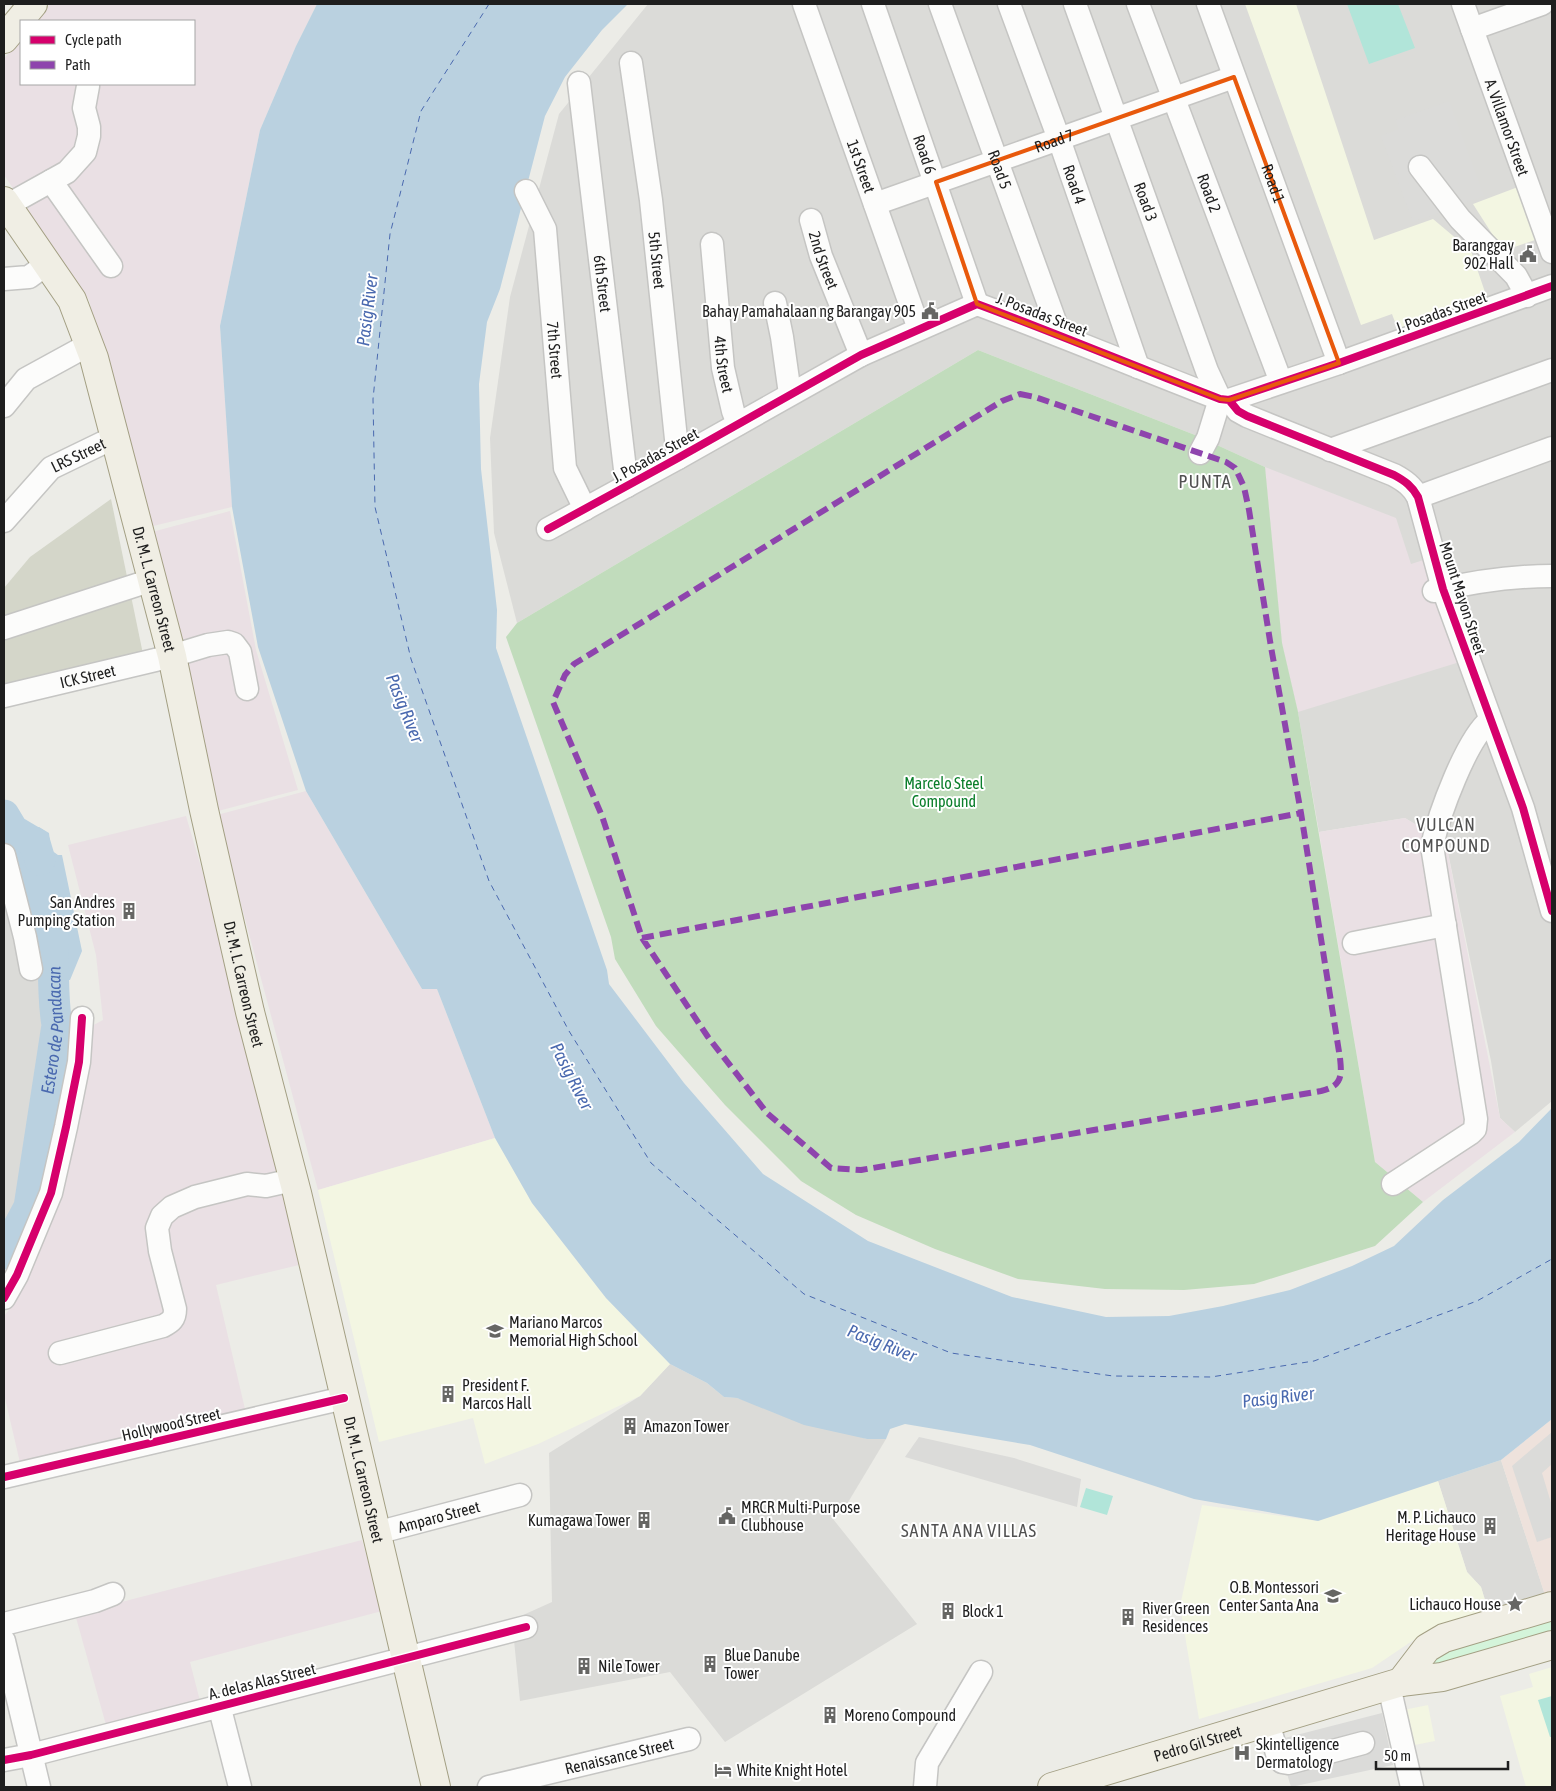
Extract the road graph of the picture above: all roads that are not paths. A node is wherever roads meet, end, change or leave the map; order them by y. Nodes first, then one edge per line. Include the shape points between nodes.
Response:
1 (33, 4) edge
2 (804, 4) edge
3 (873, 4) edge
4 (940, 4) edge
5 (1009, 4) edge
6 (1075, 4) edge
7 (1138, 4) edge
8 (1208, 4) edge
9 (1463, 4) edge
10 (1542, 4) edge
11 (1548, 4) edge
12 (1552, 16) edge
13 (1472, 29) junction
14 (4, 39) edge
15 (631, 63) dead end
16 (1234, 77) junction
17 (578, 83) dead end
18 (88, 86) dead end
19 (1174, 98) junction
20 (1116, 119) junction
21 (1059, 138) junction
22 (998, 160) junction
23 (1420, 167) dead end
24 (51, 181) junction
25 (936, 182) junction
26 (526, 191) dead end
27 (5, 204) edge
28 (875, 204) junction
29 (811, 220) dead end
30 (712, 244) dead end
31 (1552, 252) edge
32 (46, 264) junction
33 (111, 266) dead end
34 (4, 279) edge
35 (1552, 286) edge
36 (1527, 296) junction
37 (775, 303) dead end
38 (977, 304) junction
39 (918, 329) junction
40 (1060, 335) junction
41 (90, 344) junction
42 (861, 355) junction
43 (1339, 363) junction
44 (1138, 367) junction
45 (1552, 370) edge
46 (1281, 382) junction
47 (790, 394) junction
48 (1224, 399) junction
49 (4, 406) edge
50 (738, 424) junction
51 (114, 437) junction
52 (1552, 448) edge
53 (1330, 450) junction
54 (1200, 453) dead end
55 (678, 458) junction
56 (627, 486) junction
57 (1418, 497) junction
58 (585, 509) junction
59 (4, 521) edge
60 (548, 528) dead end
61 (1552, 576) edge
62 (152, 580) junction
63 (1438, 590) junction
64 (4, 628) edge
65 (172, 656) junction
66 (247, 689) dead end
67 (4, 696) edge
68 (1490, 720) junction
69 (4, 855) edge
70 (1552, 911) edge
71 (1445, 925) junction
72 (1354, 943) dead end
73 (31, 969) dead end
74 (82, 1018) dead end
75 (292, 1172) junction
76 (1393, 1184) dead end
77 (4, 1298) edge
78 (60, 1353) dead end
79 (344, 1398) junction
80 (4, 1477) edge
81 (511, 1498) dead end
82 (376, 1533) junction
83 (113, 1594) dead end
84 (1552, 1606) edge
85 (4, 1624) edge
86 (526, 1627) dead end
87 (4, 1641) edge
88 (1552, 1645) edge
89 (406, 1658) junction
90 (981, 1672) dead end
91 (1395, 1684) junction
92 (219, 1706) junction
93 (1268, 1722) junction
94 (690, 1739) dead end
95 (1364, 1743) dead end
96 (31, 1755) junction
97 (4, 1760) edge
98 (39, 1787) edge
99 (240, 1787) edge
100 (436, 1787) edge
101 (489, 1787) edge
102 (925, 1787) edge
103 (1052, 1787) edge
104 (1412, 1787) edge

1 - 14 main road
2 - 28 street, 1st Street
3 - 25 street, Road 6
4 - 22 street, Road 5
5 - 21 street, Road 4
6 - 20 street, Road 3
7 - 19 street, Road 2
8 - 16 street, Road 1
9 - 13 street, A. Villamor Street
10 - 13 street
11 - 12 street
13 - 31 street, A. Villamor Street
15 - 55 street, 5th Street via 651,200
16 - 19 street, Road 7
16 - 43 street, Road 1
17 - 56 street, 6th Street
18 - 24 street via 84,108 90,127 85,152 67,172
19 - 20 street, Road 7
19 - 46 street, Road 2
20 - 21 street, Road 7
20 - 48 street, Road 3 via 1207,371
21 - 22 street, Road 7
21 - 44 street, Road 4
22 - 25 street, Road 7
22 - 40 street, Road 5
23 - 36 street via 1460,219 1516,276
24 - 27 street
24 - 33 street
25 - 28 street, Road 7
25 - 38 street, Road 6
26 - 58 street, 7th Street via 545,229 566,468
27 - 32 main road, Dr. M. L. Carreon Street
28 - 39 street, 1st Street
29 - 42 street, 2nd Street via 821,256
30 - 50 street, 4th Street via 723,368
32 - 34 street via 29,277
32 - 41 main road, Dr. M. L. Carreon Street via 72,300
35 - 36 street, J. Posadas Street
36 - 43 street, J. Posadas Street
37 - 47 street
38 - 39 street, J. Posadas Street
38 - 40 street, J. Posadas Street
39 - 42 street, J. Posadas Street
40 - 44 street, J. Posadas Street
41 - 49 street via 26,379
41 - 51 main road, Dr. M. L. Carreon Street
42 - 47 street, J. Posadas Street
43 - 46 street, J. Posadas Street
44 - 48 street, J. Posadas Street
45 - 53 street
46 - 48 street, J. Posadas Street
47 - 50 street, J. Posadas Street
48 - 53 street, Mount Mayon Street via 1246,416
48 - 54 street
50 - 55 street, J. Posadas Street
51 - 59 street, LRS Street via 51,468
51 - 62 main road, Dr. M. L. Carreon Street
52 - 57 street
53 - 57 street, Mount Mayon Street via 1405,481
55 - 56 street, J. Posadas Street
56 - 58 street, J. Posadas Street
57 - 63 street, Mount Mayon Street
58 - 60 street, J. Posadas Street
61 - 63 street via 1514,578
62 - 64 street
62 - 65 main road, Dr. M. L. Carreon Street
63 - 68 street, Mount Mayon Street
65 - 66 street, ICK Street via 208,645 234,644 240,652
65 - 67 street, ICK Street
65 - 75 main road, Dr. M. L. Carreon Street via 235,945
68 - 70 street, Mount Mayon Street via 1523,808
68 - 71 street via 1477,733 1467,754 1441,813 1432,846
69 - 73 street
71 - 72 street
71 - 76 street via 1475,1128
74 - 77 street via 79,1062 51,1192 17,1275
75 - 78 street via 263,1172 247,1184 195,1197 172,1207 158,1221 157,1228 175,1309 172,1321
75 - 79 main road, Dr. M. L. Carreon Street
79 - 80 street, Hollywood Street
79 - 82 main road, Dr. M. L. Carreon Street
81 - 82 street, Amparo Street
82 - 89 main road, Dr. M. L. Carreon Street
83 - 85 street
84 - 91 main road via 1444,1638 1427,1648
86 - 89 street, A. delas Alas Street
87 - 96 street
88 - 91 main road, Pedro Gil Street via 1442,1678
89 - 92 street, A. delas Alas Street
89 - 100 main road, Dr. M. L. Carreon Street
90 - 102 street via 927,1763
91 - 93 main road, Pedro Gil Street
91 - 104 street
92 - 96 street, A. delas Alas Street
92 - 99 street
93 - 95 street via 1282,1762
93 - 103 main road, Pedro Gil Street
94 - 101 street, Renaissance Street
96 - 97 street, A. delas Alas Street
96 - 98 street

